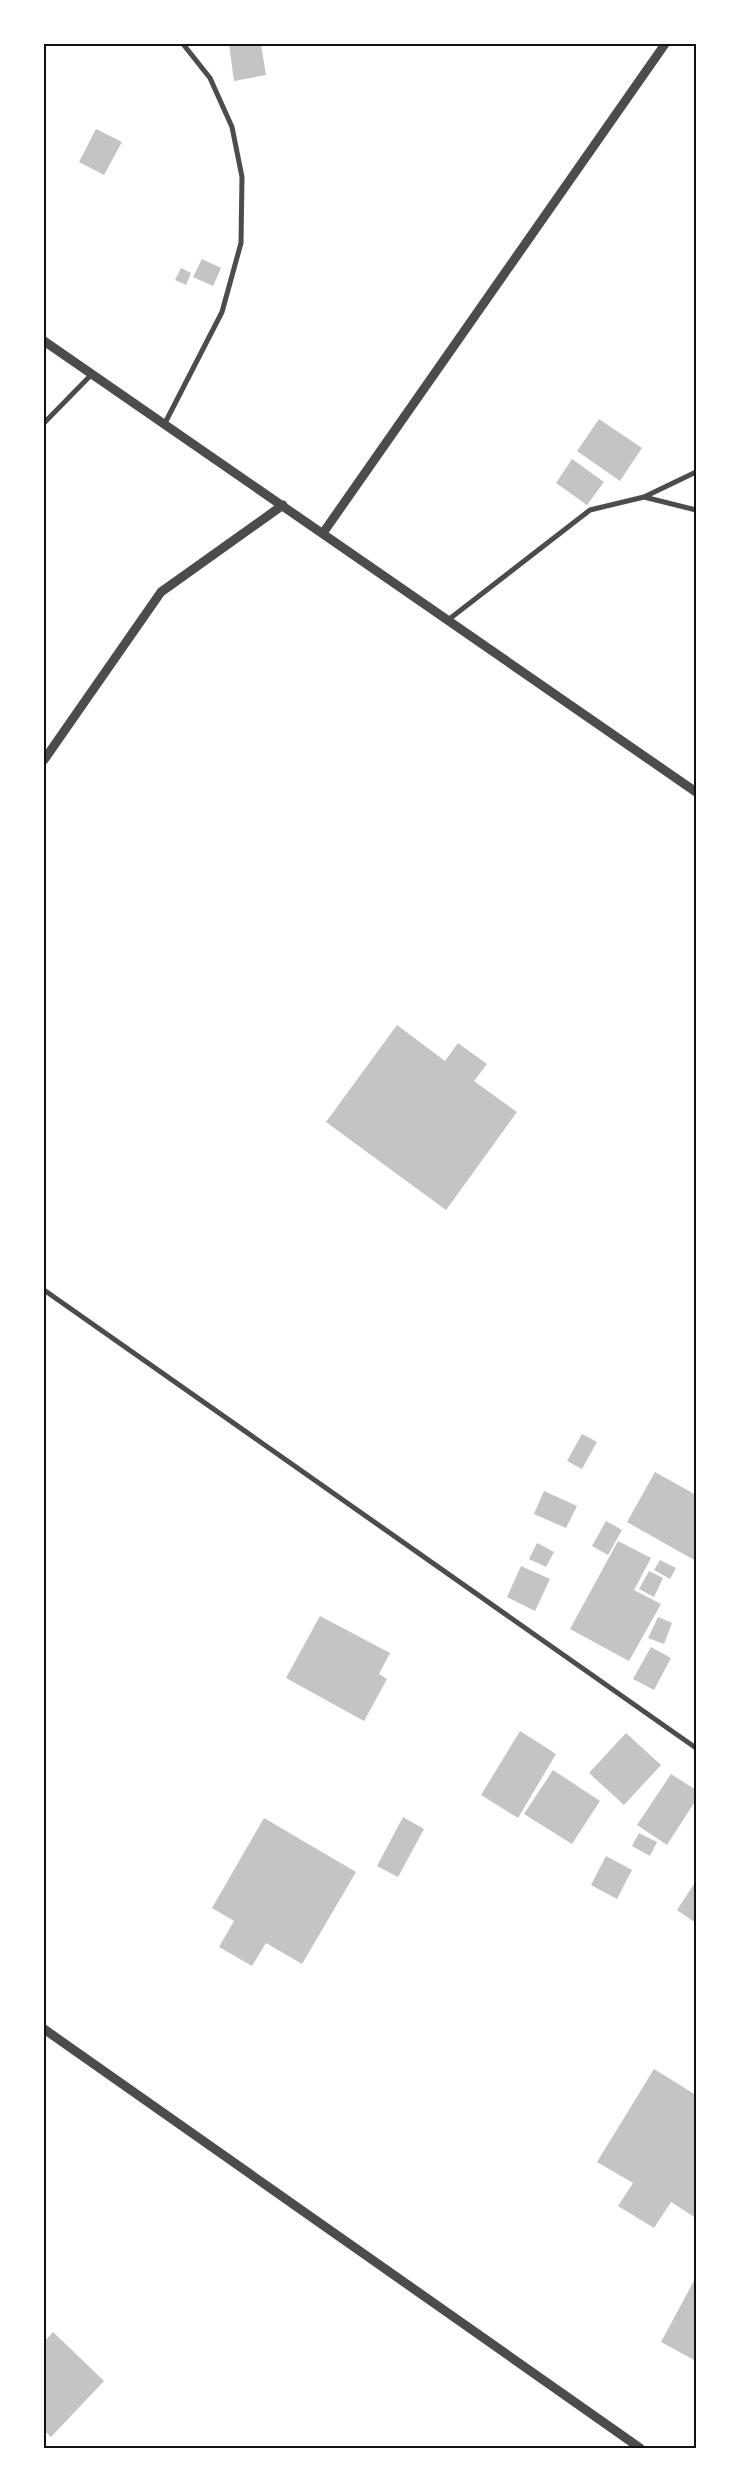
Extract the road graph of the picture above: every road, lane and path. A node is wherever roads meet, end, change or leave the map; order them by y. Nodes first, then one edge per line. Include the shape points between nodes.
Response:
1 (183, 44) edge
2 (665, 44) edge
3 (44, 340) edge
4 (92, 374) junction
5 (165, 423) junction
6 (44, 424) edge
7 (696, 472) edge
8 (644, 497) junction
9 (283, 505) junction
10 (696, 510) edge
11 (323, 533) junction
12 (448, 620) junction
13 (44, 760) edge
14 (696, 792) edge
15 (44, 1290) edge
16 (696, 1748) edge
17 (44, 2029) edge
18 (640, 2448) edge

1 - 5 street via 210,78 232,127 242,176 241,243 222,312
2 - 11 street
3 - 4 street
4 - 5 street
4 - 6 street
5 - 9 street
7 - 8 street
8 - 10 street
8 - 12 street via 590,510
9 - 11 street
9 - 13 street via 161,592
11 - 12 street
12 - 14 street
15 - 16 street
17 - 18 street

